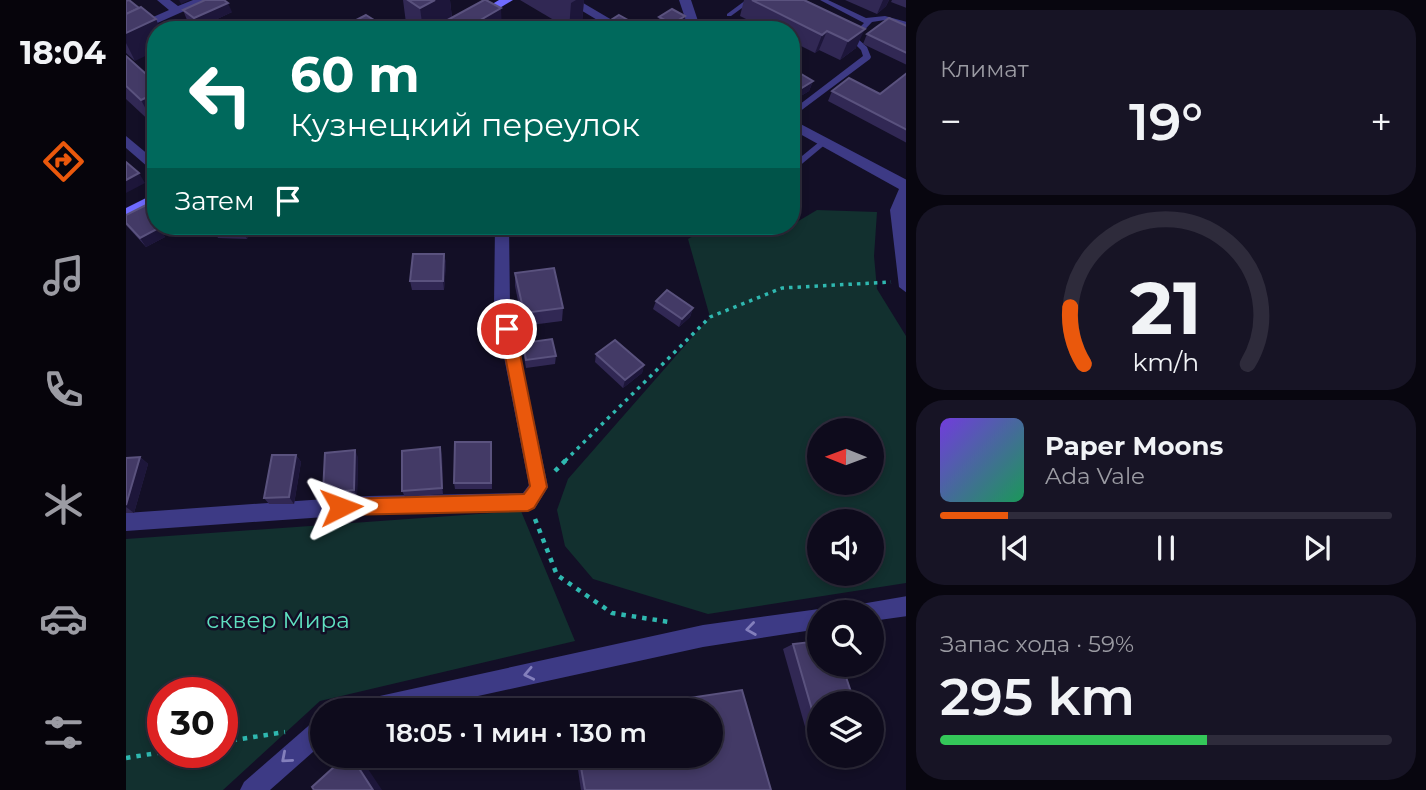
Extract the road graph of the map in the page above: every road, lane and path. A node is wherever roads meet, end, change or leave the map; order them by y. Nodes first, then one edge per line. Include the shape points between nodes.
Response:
1 (163, 0) edge
2 (203, 0) edge
3 (506, 0) edge
4 (570, 0) edge
5 (685, 0) edge
6 (750, 0) edge
7 (823, 0) edge
8 (177, 11) junction
9 (729, 15) dead end
10 (867, 20) junction
11 (154, 21) edge
12 (470, 21) edge
13 (607, 21) edge
14 (692, 21) edge
15 (147, 24) edge
16 (906, 24) edge
17 (126, 33) edge
18 (800, 108) edge
19 (800, 128) edge
20 (126, 140) edge
21 (824, 141) junction
22 (147, 160) edge
23 (800, 162) edge
24 (906, 187) edge
25 (147, 203) edge
26 (126, 215) edge
27 (502, 235) edge
28 (905, 282) edge
29 (906, 287) edge
30 (533, 495) junction
31 (126, 522) edge
32 (906, 606) edge
33 (884, 609) edge
34 (807, 621) edge
35 (703, 636) junction
36 (421, 698) edge
37 (297, 730) dead end
38 (238, 739) edge
39 (310, 739) edge
40 (147, 755) edge
41 (126, 758) edge
42 (252, 790) edge

1 - 8 street
2 - 8 street
3 - 12 main road
4 - 13 street
5 - 14 street
6 - 9 lane
7 - 10 lane
8 - 11 street
10 - 16 lane via 885,18
10 - 18 lane via 869,24 853,38 867,57
15 - 17 street
19 - 21 street
20 - 22 street
21 - 23 lane
21 - 24 street
24 - 28 street via 897,210
25 - 26 main road
27 - 30 street via 502,306
28 - 29 street
28 - 30 path via 782,288 710,317
30 - 31 street
30 - 35 path via 557,575 612,613 674,623
32 - 33 street
34 -> 35 street
35 -> 36 street
37 - 38 path
39 -> 42 street
40 - 41 path

